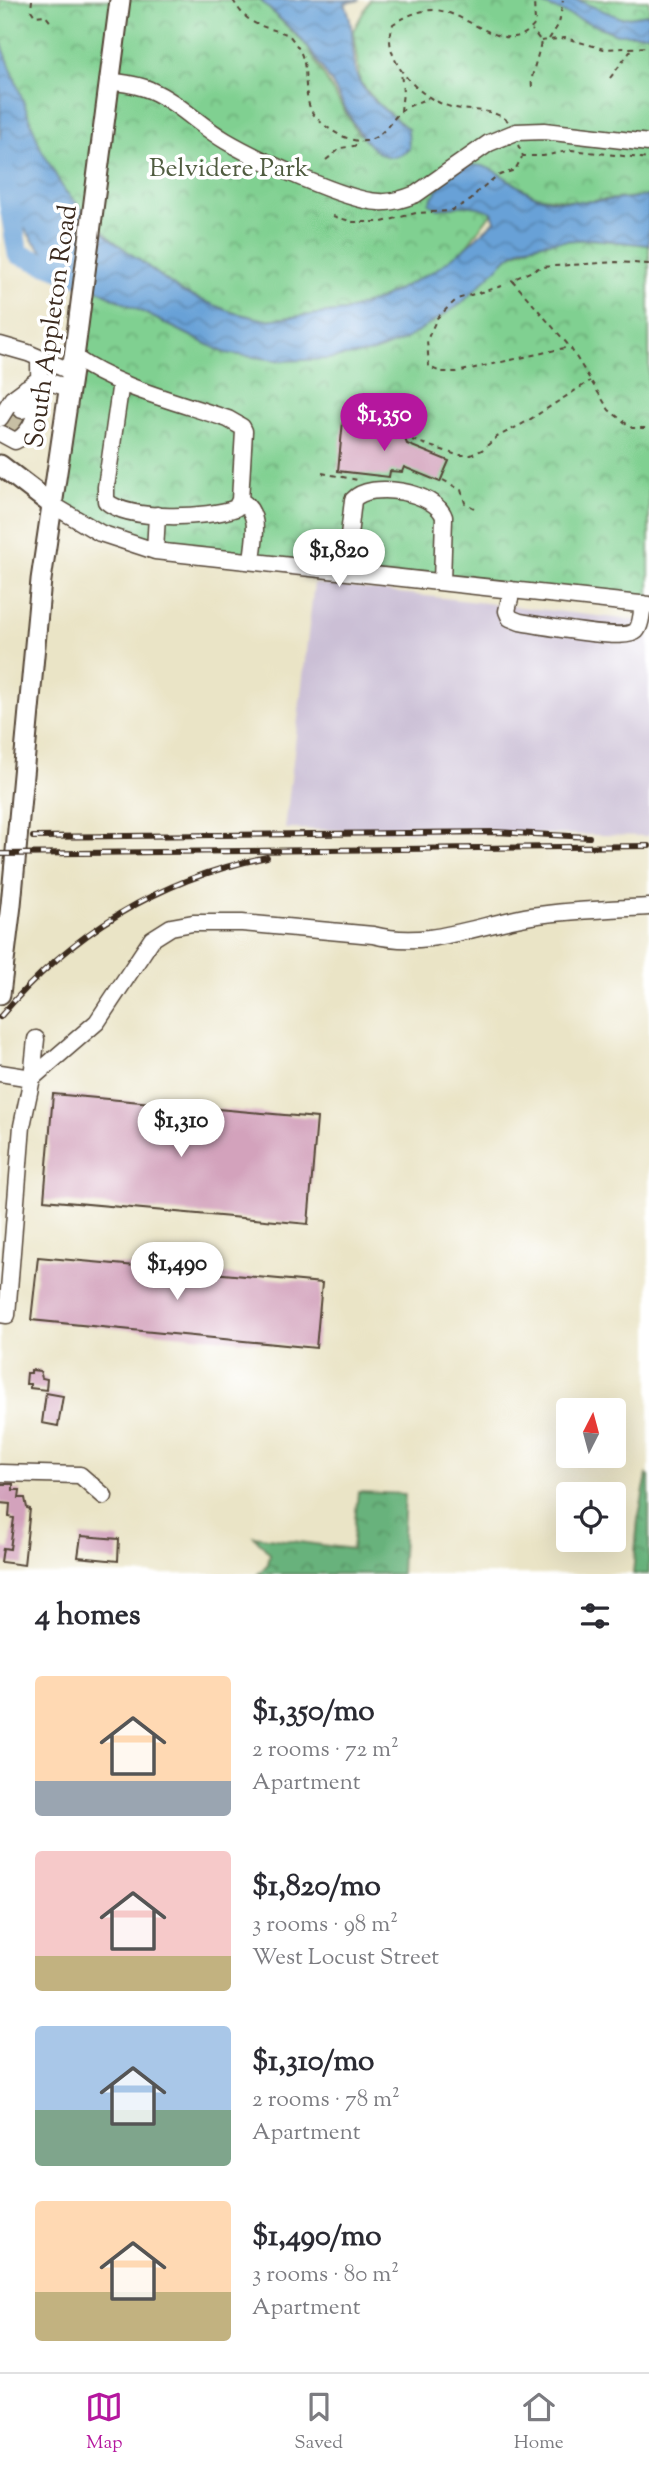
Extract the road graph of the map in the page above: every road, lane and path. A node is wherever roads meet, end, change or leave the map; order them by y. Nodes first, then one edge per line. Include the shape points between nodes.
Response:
1 (32, 0) edge
2 (120, 0) edge
3 (233, 0) edge
4 (534, 0) edge
5 (563, 0) edge
6 (53, 25) dead end
7 (531, 29) junction
8 (548, 40) junction
9 (541, 41) junction
10 (649, 47) edge
11 (633, 48) junction
12 (401, 71) junction
13 (610, 78) dead end
14 (108, 81) junction
15 (532, 87) dead end
16 (401, 111) junction
17 (362, 141) junction
18 (649, 142) edge
19 (523, 156) dead end
20 (326, 160) dead end
21 (333, 216) dead end
22 (649, 264) edge
23 (502, 286) dead end
24 (0, 345) edge
25 (570, 347) junction
26 (39, 358) junction
27 (71, 372) junction
28 (591, 381) junction
29 (32, 384) junction
30 (122, 386) junction
31 (22, 410) tunnel mouth
32 (649, 428) edge
33 (3, 429) edge
34 (412, 440) dead end
35 (0, 465) edge
36 (322, 472) dead end
37 (356, 480) dead end
38 (443, 480) dead end
39 (240, 500) junction
40 (51, 504) junction
41 (474, 508) dead end
42 (157, 515) junction
43 (155, 551) junction
44 (252, 561) junction
45 (345, 571) junction
46 (442, 582) junction
47 (512, 590) junction
48 (646, 604) edge
49 (644, 630) edge
50 (649, 907) edge
51 (2, 959) edge
52 (0, 993) edge
53 (36, 1039) dead end
54 (0, 1073) edge
55 (32, 1078) junction
56 (5, 1242) edge
57 (0, 1314) edge
58 (0, 1473) edge
59 (104, 1496) dead end

1 - 6 path via 35,16 45,15
2 - 14 main road, South Appleton Road
3 - 17 path via 258,27 289,35 304,63 312,112 350,141
4 - 7 path
5 - 8 path via 559,24
7 - 9 path
7 - 12 path via 513,38 436,10 411,13 393,24 390,40
8 - 9 path
8 - 11 path via 565,38 604,49
9 - 15 path
10 - 11 path
11 - 13 path
12 - 16 path
12 - 16 path via 429,97
14 - 18 street via 151,90 260,159 365,201 416,194 489,143 516,132
14 - 27 main road, South Appleton Road
16 - 17 path via 372,140
17 - 20 path via 341,148
19 - 21 path via 515,170 497,176 471,200 450,211 382,222 353,222
22 - 25 path via 541,267 512,281
23 - 25 path via 457,299 437,318 427,340 429,367 457,372
24 - 26 street
25 - 28 path
26 - 27 street
26 - 29 street
27 - 29 street
27 - 30 street via 86,366
27 - 40 main road, South Appleton Road
28 - 32 path via 609,410 632,428
28 - 34 path via 471,455
29 - 31 street
29 - 33 street via 12,399
29 - 33 street via 36,417 23,438 15,441
30 - 39 street via 139,388 242,427
30 - 42 street via 106,501
35 - 40 main road
36 - 37 path
38 - 41 path via 461,489 465,503
39 - 42 street via 236,508 225,512
39 - 44 street via 256,519
40 - 43 street via 100,533
40 - 51 main road, South Appleton Road
42 - 43 street
43 - 44 street
44 - 45 street
45 - 46 street
45 - 46 street via 353,500 368,490 379,490 409,494 442,512
46 - 47 street
47 - 48 street
47 - 49 street via 507,611 520,622 615,636
48 - 49 street
50 - 55 street via 530,916 422,940 242,923 171,927 152,939 97,1022
51 - 52 main road, South Appleton Road
53 - 55 street
54 - 55 street
55 - 56 street
56 - 57 street via 7,1315
58 - 59 street via 80,1475

